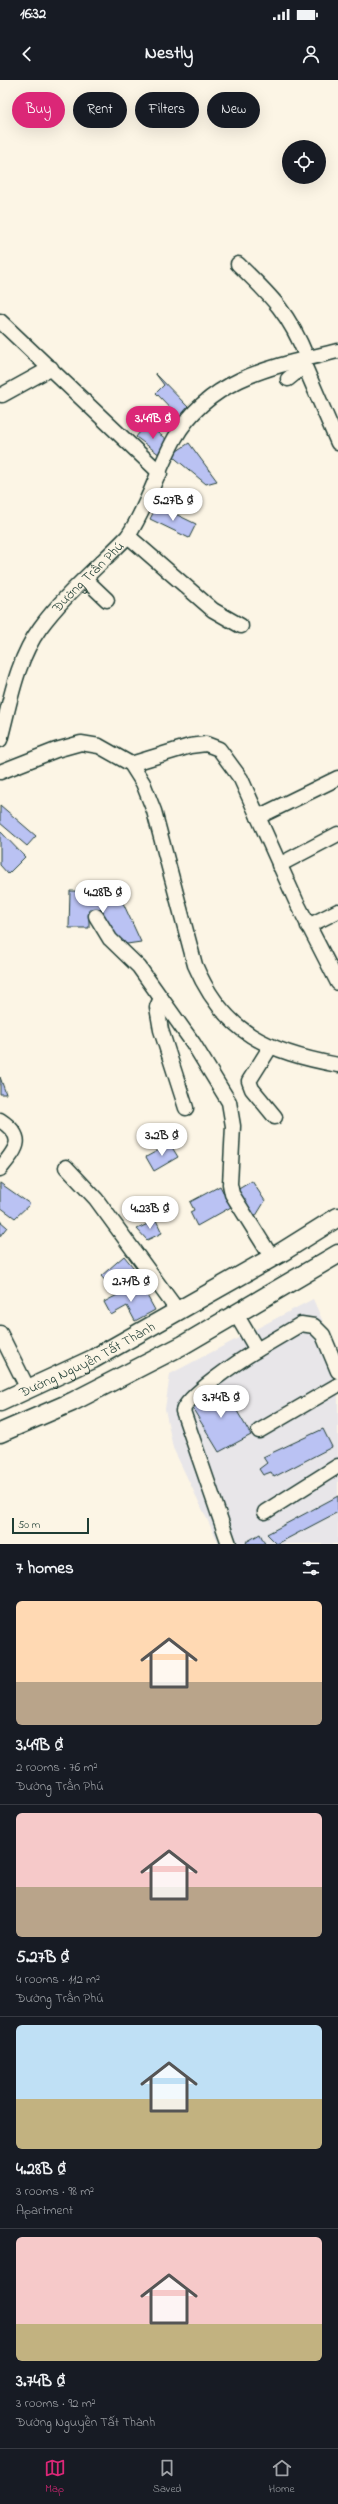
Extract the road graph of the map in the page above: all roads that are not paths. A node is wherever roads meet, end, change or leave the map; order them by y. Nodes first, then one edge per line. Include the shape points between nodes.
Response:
1 (238, 264) dead end
2 (0, 321) edge
3 (338, 351) edge
4 (304, 361) junction
5 (51, 368) junction
6 (288, 379) dead end
7 (2, 395) dead end
8 (338, 443) edge
9 (160, 473) junction
10 (128, 536) junction
11 (85, 580) junction
12 (107, 600) dead end
13 (241, 626) dead end
14 (0, 740) edge
15 (131, 764) junction
16 (0, 772) edge
17 (338, 778) edge
18 (258, 817) junction
19 (338, 834) edge
20 (279, 865) junction
21 (338, 911) edge
22 (96, 916) dead end
23 (308, 926) junction
24 (337, 980) edge
25 (161, 998) junction
26 (271, 1046) junction
27 (338, 1065) edge
28 (186, 1108) dead end
29 (275, 1117) dead end
30 (0, 1120) edge
31 (66, 1167) dead end
32 (0, 1169) edge
33 (338, 1217) edge
34 (337, 1257) edge
35 (272, 1258) junction
36 (178, 1311) junction
37 (236, 1314) junction
38 (0, 1333) edge
39 (257, 1350) junction
40 (76, 1366) junction
41 (338, 1371) edge
42 (338, 1385) edge
43 (28, 1389) junction
44 (87, 1394) junction
45 (0, 1402) edge
46 (259, 1431) dead end
47 (0, 1433) edge
48 (338, 1466) edge
49 (265, 1512) dead end
50 (229, 1544) edge

1 - 4 street via 284,311 293,325
2 - 5 street
3 - 4 street, Đường Trần Phú
4 - 6 street
4 - 8 street
4 - 9 street, Đường Trần Phú via 258,371 208,398 175,438
5 - 7 street
5 - 9 street
9 - 10 street, Đường Trần Phú via 138,521
10 - 11 street, Đường Trần Phú
10 - 13 street via 213,610
11 - 12 street
11 - 14 street, Đường Trần Phú via 40,628 32,642 12,690
15 - 16 street via 99,746 81,743
15 - 18 street via 190,746 214,746 225,755 233,767
15 - 26 street via 150,799 182,920 202,982 219,1008 236,1026
17 - 18 street
18 - 20 street
19 - 20 street
20 - 23 street
21 - 23 street
22 - 25 street via 118,949 139,967
23 - 24 street
25 - 28 street via 157,1007 161,1030
25 - 35 street via 193,1043 229,1102 233,1121 230,1184 232,1194
26 - 27 street via 293,1055
26 - 29 street via 249,1081 252,1090
30 - 32 street via 14,1131 18,1140
31 - 36 street via 96,1200
33 - 35 main road, Đường Nguyễn Tất Thành
34 - 37 main road, Đường Nguyễn Tất Thành
35 - 36 main road, Đường Nguyễn Tất Thành
36 - 40 main road, Đường Nguyễn Tất Thành
37 - 39 street
37 - 44 main road, Đường Nguyễn Tất Thành via 183,1345
38 - 43 street
39 - 41 street via 302,1324 309,1324 319,1328
39 - 50 street via 229,1368 188,1402 183,1412
40 - 43 main road, Đường Nguyễn Tất Thành
40 - 44 main road
42 - 46 street
43 - 45 main road, Đường Nguyễn Tất Thành
44 - 47 main road, Đường Nguyễn Tất Thành
48 - 49 street

